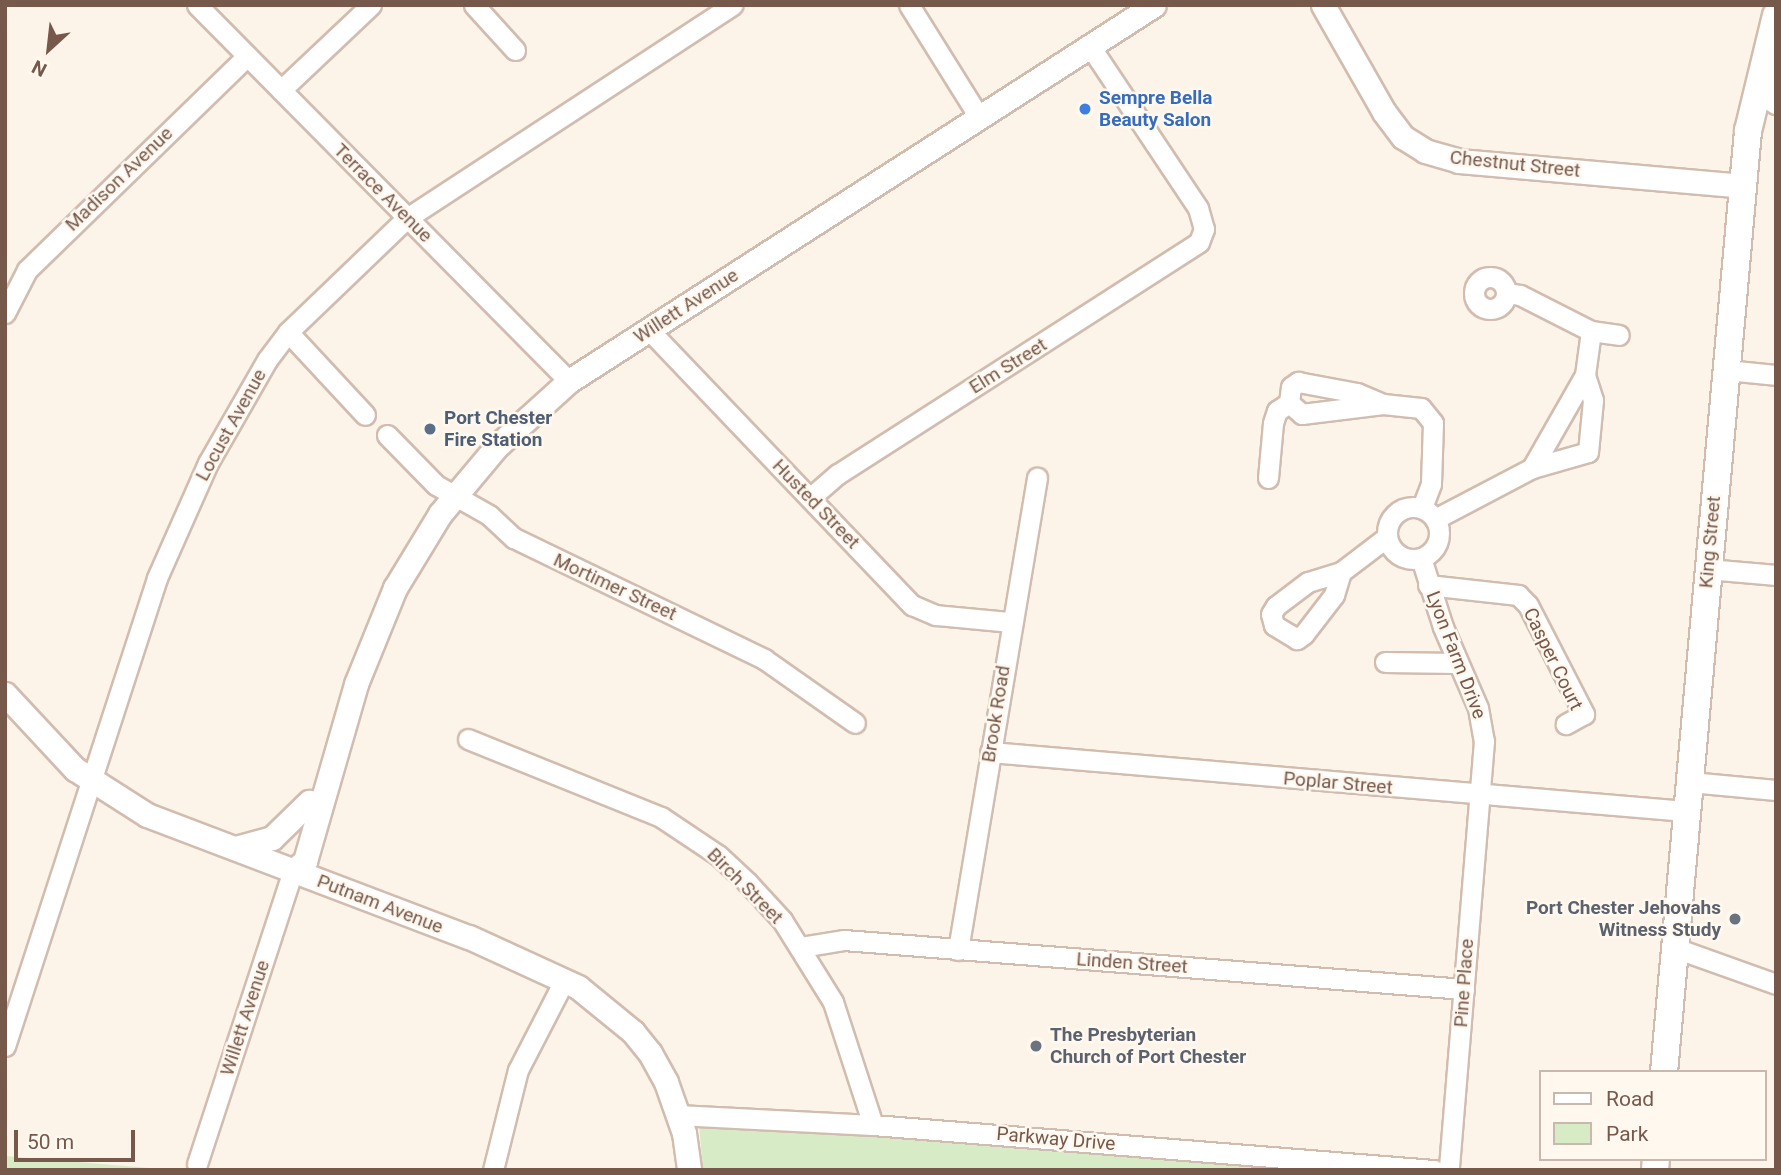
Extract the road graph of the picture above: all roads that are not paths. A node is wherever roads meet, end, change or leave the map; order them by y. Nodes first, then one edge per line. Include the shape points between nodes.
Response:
1 (197, 5) edge
2 (371, 5) edge
3 (474, 5) edge
4 (733, 5) edge
5 (909, 5) edge
6 (1154, 5) edge
7 (1323, 5) edge
8 (1776, 15) edge
9 (1090, 46) junction
10 (515, 50) dead end
11 (247, 56) junction
12 (1770, 89) edge
13 (281, 90) junction
14 (979, 117) junction
15 (1742, 186) junction
16 (407, 218) junction
17 (1506, 293) dead end
18 (5, 313) edge
19 (649, 330) junction
20 (1591, 331) junction
21 (288, 332) junction
22 (1619, 335) dead end
23 (1726, 370) junction
24 (1776, 374) edge
25 (1585, 375) junction
26 (569, 381) junction
27 (1289, 403) junction
28 (1383, 404) junction
29 (365, 415) dead end
30 (387, 435) dead end
31 (1532, 468) junction
32 (1037, 478) dead end
33 (1268, 478) dead end
34 (455, 496) junction
35 (810, 498) junction
36 (1428, 513) junction
37 (1387, 537) junction
38 (1421, 558) junction
39 (1708, 569) junction
40 (1341, 572) dead end
41 (1776, 575) edge
42 (1429, 585) junction
43 (1010, 622) junction
44 (1385, 662) dead end
45 (1457, 663) junction
46 (5, 694) edge
47 (855, 723) dead end
48 (345, 724) junction
49 (1566, 724) dead end
50 (468, 738) dead end
51 (990, 752) junction
52 (93, 782) junction
53 (1690, 782) junction
54 (1776, 790) edge
55 (1478, 796) junction
56 (309, 802) junction
57 (1686, 811) junction
58 (232, 849) junction
59 (293, 871) junction
60 (801, 947) junction
61 (1675, 948) junction
62 (958, 950) junction
63 (565, 979) junction
64 (1776, 984) edge
65 (1464, 989) junction
66 (5, 1046) edge
67 (1664, 1070) edge
68 (677, 1115) junction
69 (873, 1125) junction
70 (197, 1164) dead end
71 (493, 1170) edge
72 (689, 1170) edge
73 (1434, 1170) edge
74 (1449, 1170) edge

1 - 11 street, Terrace Avenue
2 - 13 street
3 - 10 street
4 - 16 street, Locust Avenue
5 - 14 street
6 - 9 street, Willett Avenue
7 - 15 street, Chestnut Street via 1384,112 1403,137 1424,151 1459,161
8 - 12 main road, King Street
9 - 14 street, Willett Avenue
9 - 35 street, Elm Street via 1198,208 1204,233 1192,249 838,474
11 - 13 street, Terrace Avenue
11 - 18 street, Madison Avenue via 34,262 15,288
12 - 15 main road, King Street via 1748,131
13 - 16 street, Terrace Avenue
14 - 19 street, Willett Avenue
15 - 23 main road, King Street
16 - 21 street, Locust Avenue
16 - 26 street, Terrace Avenue
17 - 20 street via 1520,295
19 - 26 street, Willett Avenue
19 - 35 street, Husted Street
20 - 22 street
20 - 25 street
21 - 29 street
21 - 52 street, Locust Avenue via 238,405 174,534
23 - 24 street
23 - 39 main road, King Street
25 - 31 street
25 - 31 street via 1593,400 1588,452
26 - 34 street, Willett Avenue via 525,418
27 - 28 street via 1302,414
27 - 28 street via 1291,387 1306,382
27 - 33 street via 1277,411 1273,423
28 - 36 street via 1421,408 1433,423
30 - 34 street, Mortimer Street via 436,485
31 - 36 street
32 - 43 street, Brook Road
34 - 47 street, Mortimer Street via 534,550 764,659
34 - 48 street, Willett Avenue via 395,588
35 - 43 street, Husted Street via 912,605 936,615
36 - 37 street via 1406,508 1395,514
36 - 38 street via 1437,545
37 - 38 street via 1403,557
37 - 40 street
38 - 42 street, Lyon Farm Drive
39 - 41 street
39 - 53 main road, King Street
42 - 45 street, Lyon Farm Drive
42 - 49 street, Casper Court via 1518,595 1584,713
43 - 51 street, Brook Road
44 - 45 street via 1449,667
45 - 55 street, Lyon Farm Drive via 1483,723
46 - 52 street, Putnam Avenue via 57,752
48 - 56 street, Willett Avenue
48 - 59 street, Willett Avenue via 305,861
50 - 60 street, Birch Street via 661,817 728,864 782,920
51 - 55 street, Poplar Street
51 - 62 street, Brook Road
52 - 58 street, Putnam Avenue via 147,815
52 - 66 street, Locust Avenue
53 - 54 street
53 - 57 main road, King Street
55 - 57 street, Poplar Street
55 - 65 street, Pine Place
56 - 58 street via 272,838
56 - 59 street, Willett Avenue via 290,855
57 - 61 main road, King Street
58 - 59 street, Putnam Avenue
59 - 63 street, Putnam Avenue
59 - 70 street, Willett Avenue
60 - 62 street, Linden Street via 844,940
60 - 69 street, Birch Street via 832,1002
61 - 64 street
61 - 67 main road, King Street
62 - 65 street, Linden Street
63 - 68 street, Putnam Avenue via 633,1032 666,1082
63 - 71 street via 518,1070
65 - 74 street, Pine Place
68 - 69 street, Parkway Drive
68 - 72 street, Putnam Avenue
69 - 73 street, Parkway Drive

